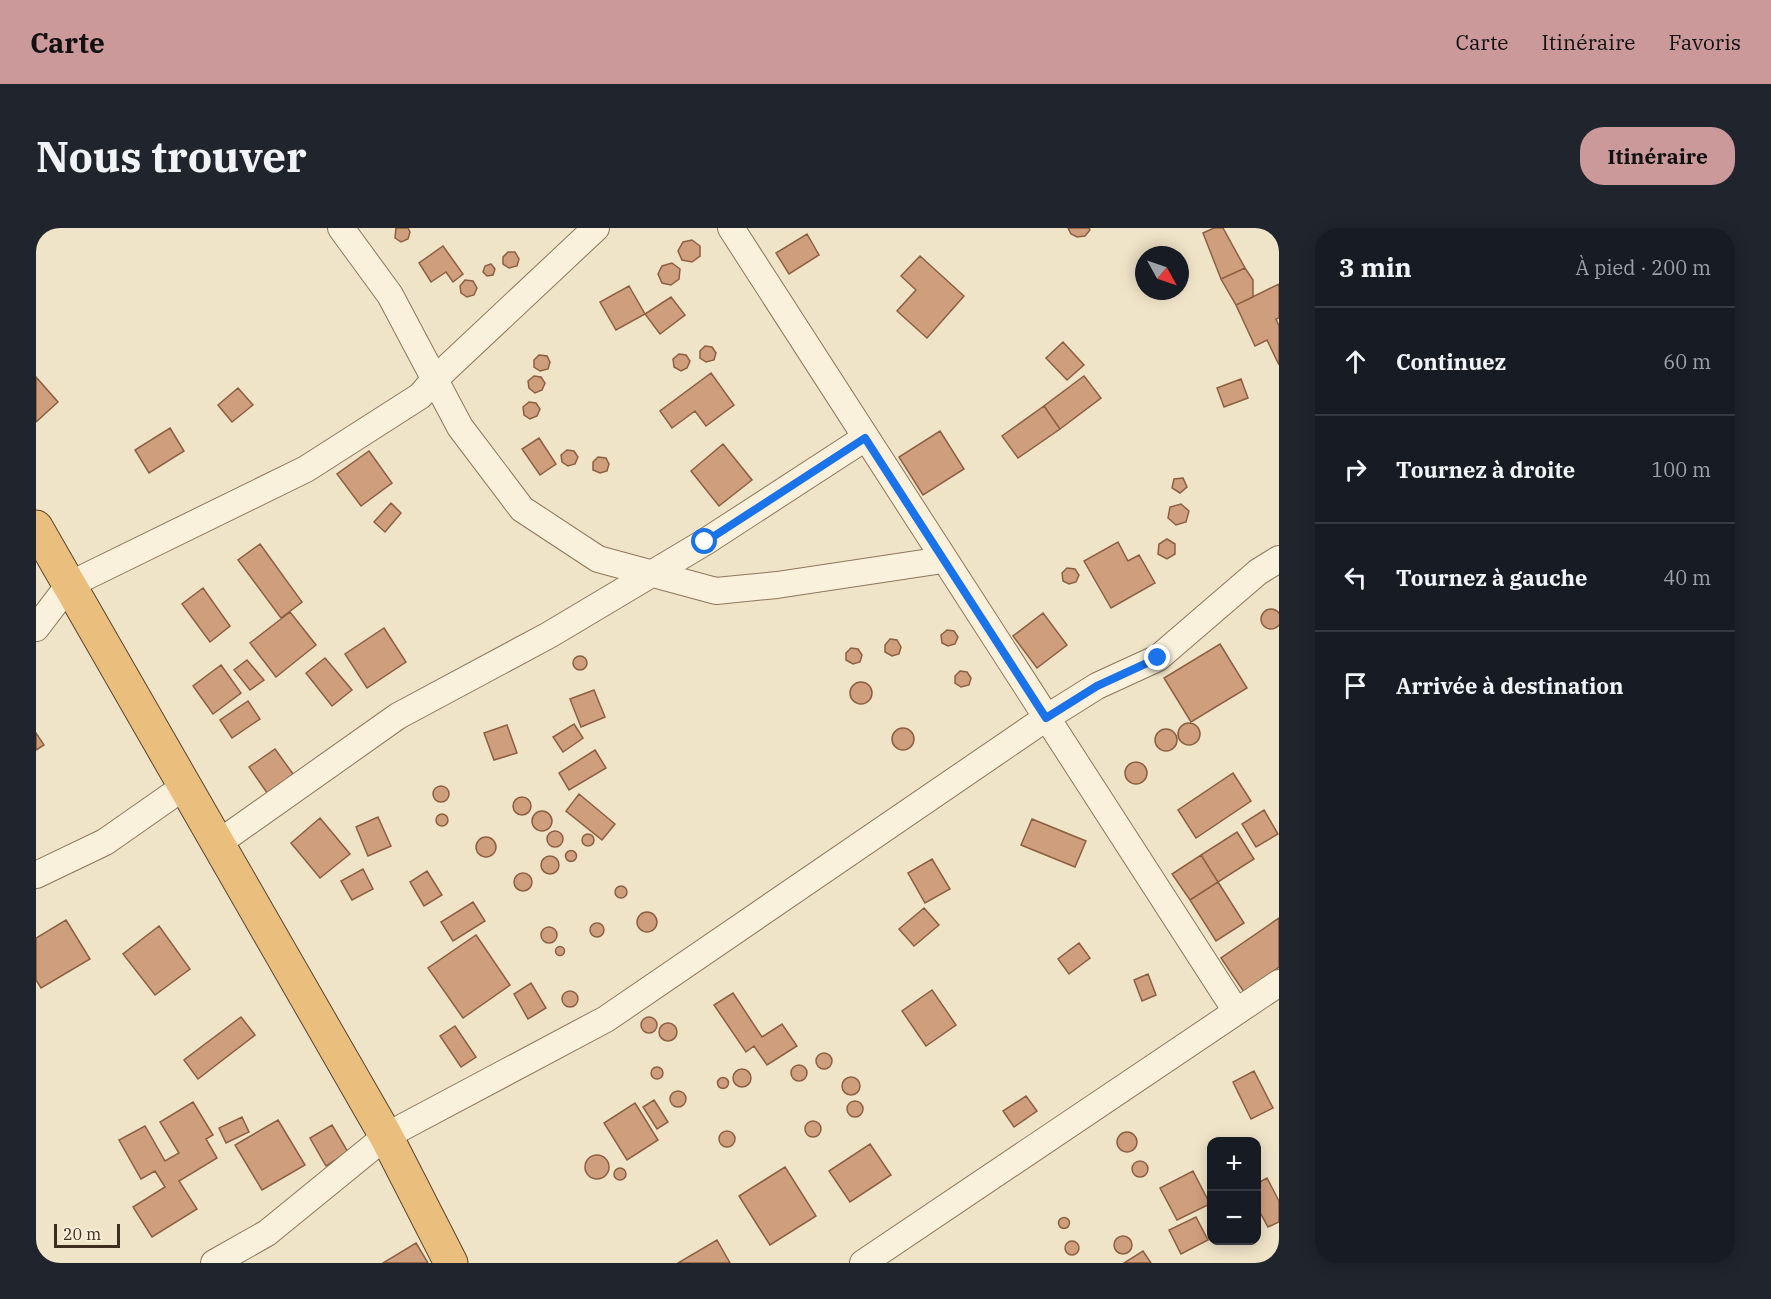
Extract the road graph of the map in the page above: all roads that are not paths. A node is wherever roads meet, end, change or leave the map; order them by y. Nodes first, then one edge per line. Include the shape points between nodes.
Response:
1 (341, 228) edge
2 (596, 228) edge
3 (730, 228) edge
4 (434, 380) junction
5 (865, 438) junction
6 (36, 527) edge
7 (1279, 558) edge
8 (943, 560) junction
9 (650, 575) junction
10 (69, 585) junction
11 (36, 628) edge
12 (1046, 718) junction
13 (184, 786) junction
14 (218, 844) junction
15 (36, 875) edge
16 (1279, 983) edge
17 (1236, 1011) junction
18 (386, 1136) junction
19 (214, 1263) edge
20 (451, 1263) edge
21 (862, 1263) edge

1 - 4 street via 390,295
2 - 4 street
3 - 5 street
4 - 9 street via 460,427 522,508 598,559
4 - 10 street via 420,396 306,469
5 - 8 street
5 - 9 street
6 - 10 highway
7 - 12 street via 1158,658 1097,686
8 - 9 street via 716,591
8 - 12 street
9 - 14 street via 549,635 398,716
10 - 11 street
10 - 13 highway
12 - 17 street
12 - 18 street via 606,1019
13 - 14 highway
13 - 15 street via 105,842
14 - 18 highway
16 - 17 street
17 - 21 street
18 - 19 street via 267,1233
18 - 20 highway

